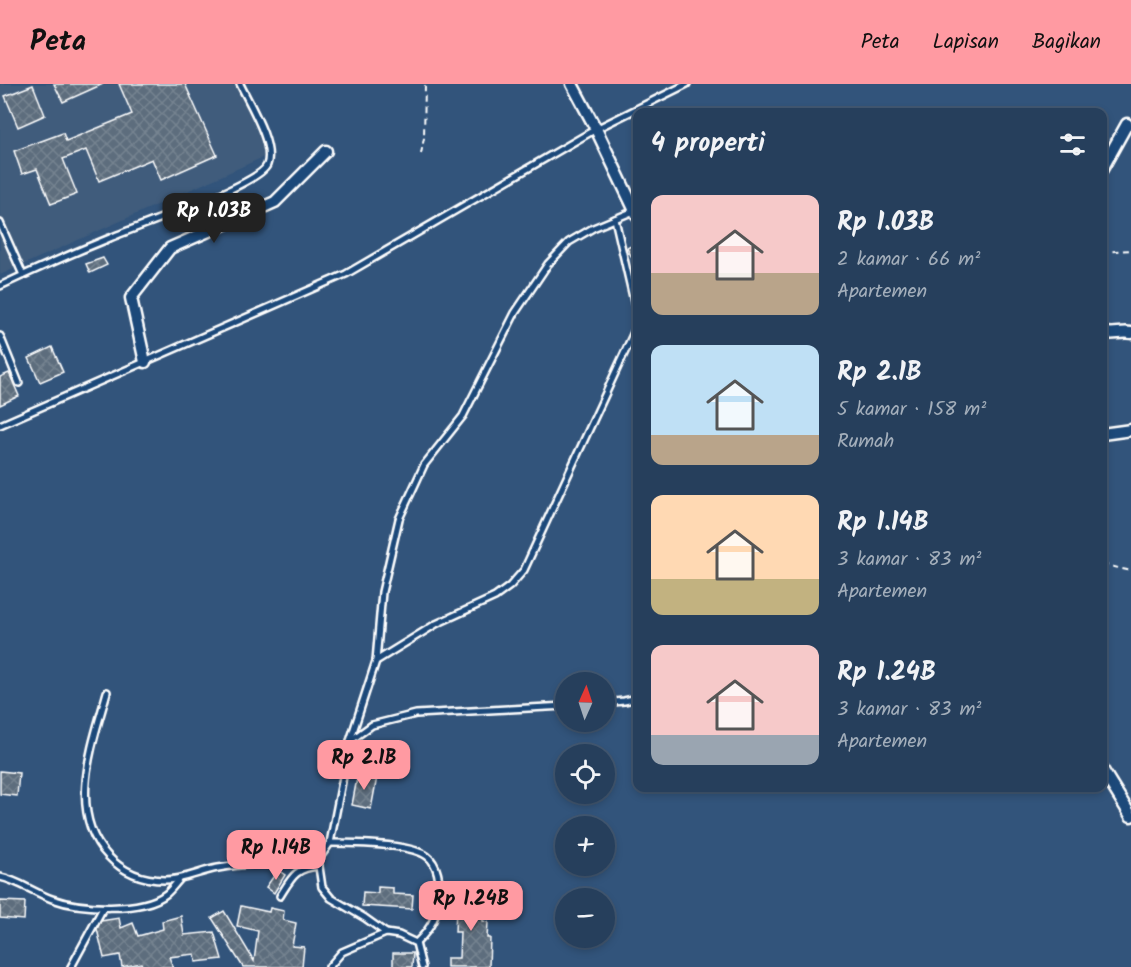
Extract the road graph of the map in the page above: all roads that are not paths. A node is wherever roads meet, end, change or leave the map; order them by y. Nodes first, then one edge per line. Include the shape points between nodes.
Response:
1 (240, 84) edge
2 (572, 84) edge
3 (687, 84) edge
4 (638, 108) edge
5 (633, 111) edge
6 (1127, 124) dead end
7 (596, 129) junction
8 (326, 152) dead end
9 (1107, 160) edge
10 (633, 208) edge
11 (633, 215) edge
12 (615, 219) junction
13 (0, 224) edge
14 (23, 275) junction
15 (0, 286) edge
16 (633, 297) edge
17 (1131, 333) edge
18 (633, 334) edge
19 (1107, 334) edge
20 (0, 336) edge
21 (145, 362) junction
22 (19, 383) dead end
23 (0, 425) edge
24 (1131, 430) edge
25 (1107, 433) edge
26 (376, 661) junction
27 (107, 692) dead end
28 (633, 699) edge
29 (615, 702) edge
30 (555, 707) edge
31 (350, 741) junction
32 (1107, 777) edge
33 (1131, 816) edge
34 (330, 843) junction
35 (318, 863) junction
36 (0, 877) edge
37 (179, 880) junction
38 (280, 896) dead end
39 (103, 908) junction
40 (386, 933) junction
41 (416, 943) junction
42 (71, 967) edge
43 (329, 967) edge
44 (422, 967) edge

1 - 14 lane via 268,144 268,160 261,173 204,201
2 - 7 street
3 - 4 lane
5 - 7 lane
6 - 9 street
7 - 10 street
7 - 21 lane via 346,274
8 - 21 street via 275,202 170,248 131,298
11 - 12 lane
12 - 16 lane
12 - 26 lane via 569,242 548,264 515,313 463,416 424,465 393,541 381,592
13 - 14 lane
14 - 15 lane
17 - 19 street
18 - 26 lane via 524,570 495,597 436,624
20 - 22 lane
21 - 23 lane
24 - 25 street
26 - 31 lane
27 - 37 lane via 87,772 86,814 99,847 115,864 144,877
28 - 29 lane
30 - 31 lane via 416,714 372,725
31 - 34 lane
32 - 33 street
34 - 35 lane
34 - 41 lane via 407,848 429,857 440,885 439,900 429,931
35 - 37 lane via 216,868
35 - 38 lane via 293,874
35 - 40 lane via 322,887 331,898
36 - 39 lane via 54,900
37 - 39 lane via 166,894 150,902
39 - 42 lane
40 - 41 lane
40 - 43 lane via 342,952
41 - 44 lane

